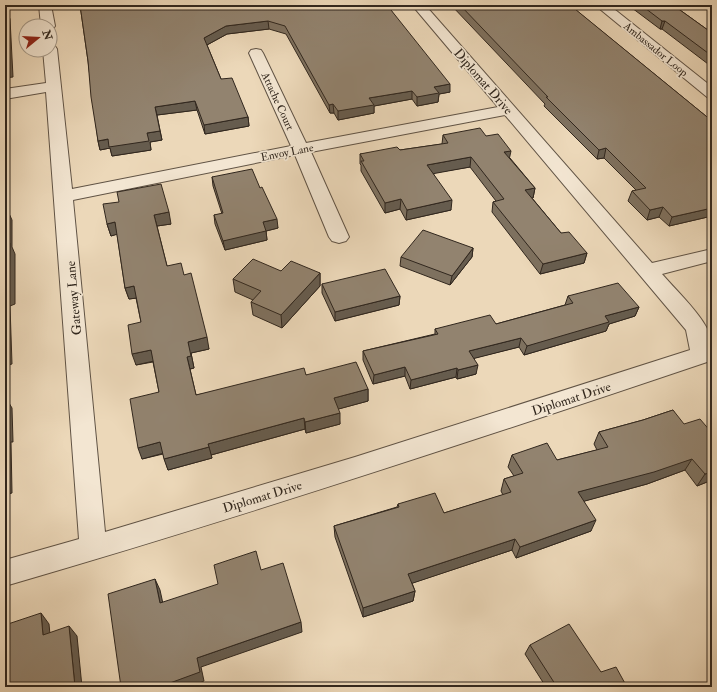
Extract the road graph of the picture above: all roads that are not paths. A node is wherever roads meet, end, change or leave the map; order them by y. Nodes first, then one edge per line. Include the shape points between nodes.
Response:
1 (45, 5) edge
2 (418, 5) edge
3 (600, 5) edge
4 (47, 18) edge
5 (256, 53) dead end
6 (51, 58) edge
7 (54, 86) junction
8 (5, 94) edge
9 (712, 94) edge
10 (509, 110) junction
11 (301, 149) junction
12 (64, 196) junction
13 (339, 237) dead end
14 (712, 255) edge
15 (648, 271) junction
16 (93, 548) junction
17 (5, 572) edge

1 - 4 street
2 - 10 street, Diplomat Drive
3 - 9 street, Ambassador Loop
5 - 11 street, Attache Court
6 - 7 street, Gateway Lane
7 - 8 street
7 - 12 street, Gateway Lane
10 - 11 street, Envoy Lane
10 - 15 street, Diplomat Drive
11 - 12 street, Envoy Lane
11 - 13 street, Attache Court
12 - 16 street, Gateway Lane
14 - 15 street
15 - 16 street, Diplomat Drive via 696,328 702,355 445,440
16 - 17 street, Diplomat Drive

